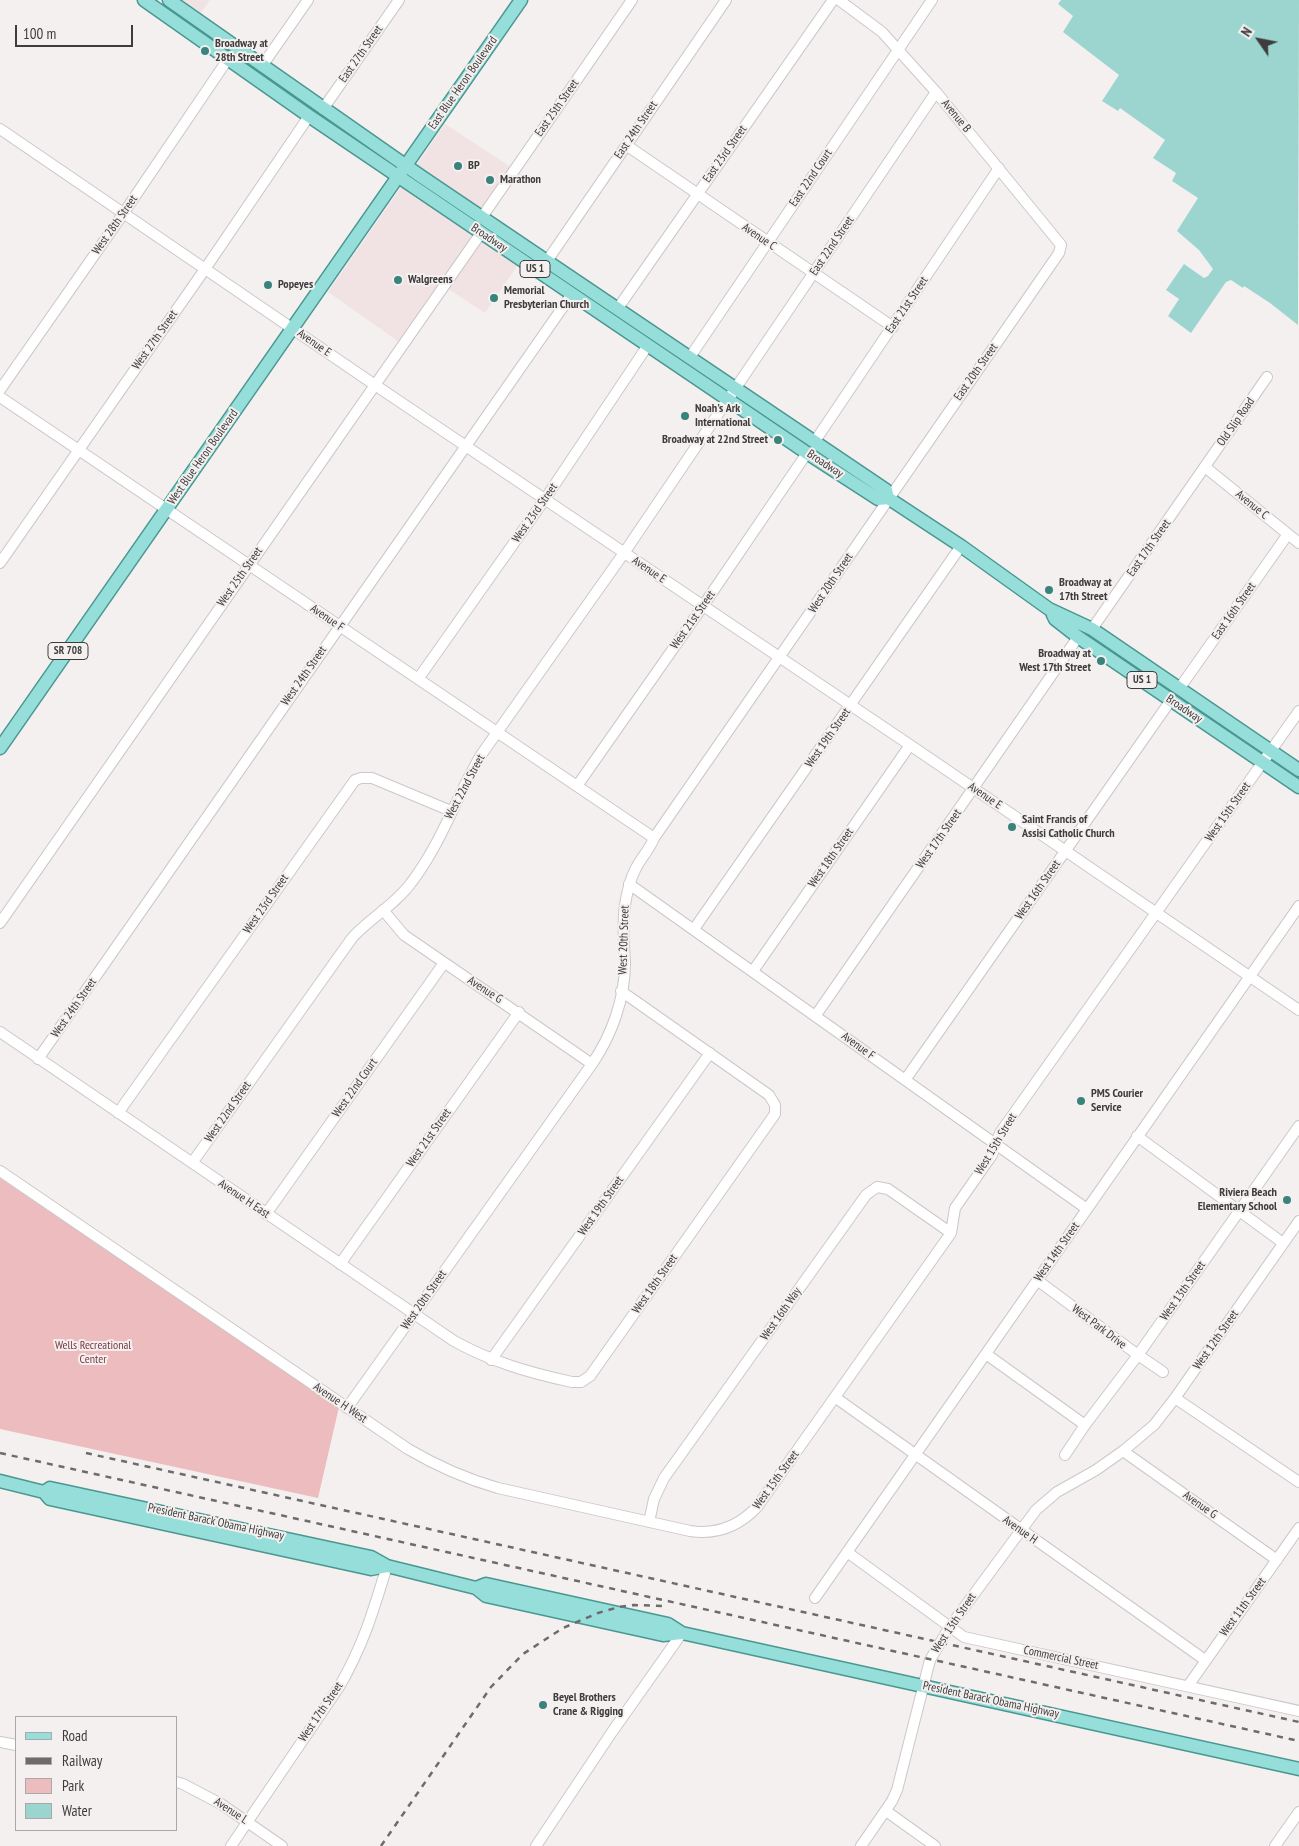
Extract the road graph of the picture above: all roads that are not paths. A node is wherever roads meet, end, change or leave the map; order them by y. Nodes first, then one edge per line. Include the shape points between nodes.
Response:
1 (144, 0) edge
2 (169, 0) edge
3 (308, 0) edge
4 (399, 0) edge
5 (521, 0) edge
6 (632, 0) edge
7 (726, 0) edge
8 (833, 0) edge
9 (839, 0) edge
10 (932, 0) edge
11 (192, 34) junction
12 (898, 50) junction
13 (228, 59) junction
14 (262, 66) junction
15 (936, 92) junction
16 (323, 109) junction
17 (309, 116) junction
18 (0, 130) edge
19 (626, 145) junction
20 (999, 168) junction
21 (402, 171) junction
22 (697, 194) junction
23 (123, 214) junction
24 (482, 217) junction
25 (481, 232) junction
26 (767, 242) junction
27 (1061, 245) joint
28 (547, 261) junction
29 (205, 269) junction
30 (813, 273) junction
31 (572, 294) junction
32 (618, 308) junction
33 (892, 327) junction
34 (292, 329) junction
35 (648, 345) junction
36 (690, 357) junction
37 (1267, 377) dead end
38 (375, 385) junction
39 (735, 387) junction
40 (0, 390) edge
41 (0, 397) edge
42 (727, 399) junction
43 (815, 441) junction
44 (465, 445) junction
45 (79, 450) junction
46 (807, 453) junction
47 (1205, 467) junction
48 (888, 498) junction
49 (545, 499) junction
50 (167, 510) junction
51 (1288, 534) junction
52 (1299, 543) edge
53 (961, 546) junction
54 (624, 553) junction
55 (0, 563) edge
56 (248, 566) junction
57 (703, 606) junction
58 (1049, 609) junction
59 (339, 626) junction
60 (1092, 629) junction
61 (1078, 637) junction
62 (780, 658) junction
63 (418, 679) junction
64 (1179, 689) junction
65 (1171, 700) junction
66 (850, 706) junction
67 (1299, 711) edge
68 (496, 732) junction
69 (910, 745) junction
70 (0, 748) edge
71 (1271, 751) junction
72 (1263, 762) junction
73 (1299, 770) edge
74 (577, 786) junction
75 (1299, 787) edge
76 (974, 789) junction
77 (451, 811) junction
78 (654, 838) junction
79 (1065, 851) junction
80 (629, 884) junction
81 (1299, 906) edge
82 (383, 910) junction
83 (1156, 913) junction
84 (0, 923) edge
85 (694, 929) junction
86 (444, 963) junction
87 (753, 971) junction
88 (1249, 976) junction
89 (621, 991) junction
90 (1299, 1010) edge
91 (519, 1012) junction
92 (816, 1015) junction
93 (0, 1032) edge
94 (710, 1053) junction
95 (38, 1059) junction
96 (592, 1064) junction
97 (905, 1080) junction
98 (118, 1113) junction
99 (1299, 1126) edge
100 (1137, 1136) junction
101 (996, 1143) junction
102 (192, 1163) junction
103 (0, 1172) edge
104 (1087, 1209) junction
105 (1239, 1211) junction
106 (266, 1214) junction
107 (1299, 1220) edge
108 (951, 1233) junction
109 (1283, 1243) junction
110 (340, 1264) junction
111 (1037, 1280) junction
112 (414, 1314) junction
113 (986, 1354) junction
114 (1138, 1355) junction
115 (491, 1360) junction
116 (1163, 1372) dead end
117 (836, 1398) junction
118 (1176, 1398) junction
119 (347, 1408) junction
120 (1085, 1425) junction
121 (1123, 1451) junction
122 (1065, 1455) dead end
123 (915, 1456) junction
124 (0, 1481) edge
125 (1299, 1482) edge
126 (649, 1522) junction
127 (1299, 1528) edge
128 (722, 1530) joint
129 (1020, 1530) junction
130 (848, 1552) junction
131 (1277, 1560) junction
132 (387, 1566) junction
133 (815, 1598) dead end
134 (949, 1628) junction
135 (682, 1633) junction
136 (1205, 1660) junction
137 (924, 1686) junction
138 (1188, 1686) junction
139 (1299, 1711) edge
140 (0, 1742) edge
141 (15, 1745) edge
142 (1299, 1769) edge
143 (178, 1783) edge
144 (886, 1811) junction
145 (1299, 1812) edge
146 (247, 1822) junction
147 (231, 1846) edge
148 (282, 1846) edge
149 (536, 1846) edge
150 (861, 1846) edge
151 (935, 1846) edge
152 (1275, 1846) edge

1 - 11 main road, Broadway / US 1
2 - 14 main road, Broadway / US 1
3 - 14 street
4 - 16 street, East 27th Street
5 - 21 main road, East Blue Heron Boulevard
6 - 24 street, East 25th Street
7 - 19 street, East 24th Street
8 - 22 street, East 23rd Street
9 - 12 street, Avenue B via 870,21
10 - 12 street, East 22nd Court
11 - 13 main road, Broadway / US 1
11 - 14 main road via 204,35 249,67
12 - 15 street, Avenue B
12 - 26 street, East 22nd Court
13 - 17 main road, Broadway / US 1
13 - 23 street, West 28th Street
14 - 16 main road, Broadway / US 1
15 - 20 street, Avenue B
15 - 30 street, East 22nd Street
16 - 21 main road, Broadway / US 1
17 - 21 main road, Broadway / US 1
17 - 29 street, West 27th Street
18 - 23 street, Avenue E
19 - 22 street, Avenue C
19 - 28 street, East 24th Street
20 - 27 street, Avenue B
20 - 33 street, East 21st Street
21 - 24 main road, Broadway / US 1
21 - 25 main road, Broadway / US 1
21 - 34 main road, West Blue Heron Boulevard / SR 708
22 - 26 street, Avenue C
22 - 32 street, East 23rd Street
23 - 29 street, Avenue E
23 - 40 street, West 28th Street
24 - 28 main road, Broadway / US 1
25 - 31 main road, Broadway / US 1
25 - 38 street, West 25th Street
26 - 30 street, Avenue C
26 - 36 street, East 22nd Court
27 - 48 street, East 20th Street via 1059,254
28 - 32 main road, Broadway / US 1
29 - 34 street, Avenue E
29 - 45 street, West 27th Street
30 - 33 street, Avenue C
30 - 39 street, East 22nd Street
31 - 35 main road, Broadway / US 1
31 - 44 street, West 24th Street
32 - 36 main road, Broadway / US 1
33 - 43 street, East 21st Street
34 - 38 street, Avenue E
34 - 50 main road, West Blue Heron Boulevard / SR 708
35 - 42 main road, Broadway / US 1
35 - 49 street, West 23rd Street
36 - 39 main road, Broadway / US 1
37 - 47 street, Old Slip Road
38 - 44 street, Avenue E
38 - 56 street, West 25th Street
39 - 42 street, East 22nd Street
39 - 43 main road, Broadway / US 1
41 - 45 street, Avenue F
42 - 46 main road, Broadway / US 1
42 - 54 street, West 22nd Street
43 - 48 main road, Broadway / US 1 via 886,490
44 - 49 street, Avenue E
44 - 59 street, West 24th Street
45 - 50 street, Avenue F
45 - 55 street, West 27th Street
46 - 48 main road, Broadway / US 1 via 878,499
46 - 57 street, West 21st Street
47 - 51 street, Avenue C
47 - 60 street, East 17th Street
48 - 53 main road, Broadway / US 1
48 - 62 street, West 20th Street
49 - 54 street, Avenue E
49 - 63 street, West 23rd Street
50 - 56 street, Avenue F
50 - 70 main road, West Blue Heron Boulevard / SR 708
51 - 52 street, Avenue C
51 - 64 street, East 16th Street
53 - 58 main road, Broadway / US 1
53 - 66 street, West 19th Street
54 - 57 street, Avenue E
54 - 68 street, West 22nd Street
56 - 59 street, Avenue F
56 - 84 street, West 25th Street
57 - 62 street, Avenue E
57 - 74 street, West 21st Street
58 - 60 main road, Broadway / US 1
58 - 61 main road, Broadway / US 1 via 1055,619
59 - 63 street, Avenue F
59 - 95 street, West 24th Street
60 - 64 main road, Broadway / US 1
61 - 65 main road, Broadway / US 1
61 - 76 street, West 17th Street
62 - 66 street, Avenue E
62 - 78 street, West 20th Street
63 - 68 street, Avenue F
64 - 71 main road, Broadway / US 1
65 - 72 main road, Broadway / US 1
65 - 79 street, West 16th Street
66 - 69 street, Avenue E
66 - 85 street, West 19th Street
67 - 71 street, West 15th Street
68 - 74 street, Avenue F
68 - 77 street, West 22nd Street
69 - 76 street, Avenue E
69 - 87 street, West 18th Street
71 - 72 street, West 15th Street
71 - 73 main road, Broadway / US 1
72 - 75 main road, Broadway / US 1
72 - 83 street, West 15th Street
74 - 78 street, Avenue F
76 - 79 street, Avenue E
76 - 92 street, West 17th Street
77 - 82 street, West 22nd Street via 412,883
77 - 98 street, West 23rd Street via 372,778 355,780
78 - 80 street, West 20th Street
79 - 83 street, Avenue E
79 - 97 street, West 16th Street
80 - 85 street, Avenue F
80 - 89 street, West 20th Street via 624,907 625,965
81 - 88 street, West 14th Street
82 - 86 street, Avenue G via 404,935
82 - 102 street, West 22nd Street via 352,938
83 - 88 street, Avenue E
83 - 101 street, West 15th Street
85 - 87 street, Avenue F
86 - 91 street, Avenue G
86 - 106 street, West 22nd Court
87 - 92 street, Avenue F
88 - 90 street, Avenue E
88 - 100 street, West 14th Street
89 - 94 street
89 - 96 street, West 20th Street via 612,1028
91 - 96 street, Avenue G
91 - 110 street, West 21st Street
92 - 97 street, Avenue F
93 - 95 street, Avenue H East
94 - 115 street, West 19th Street
94 - 115 street, West 18th Street via 769,1096 775,1105 775,1114 586,1380 572,1382
95 - 98 street, Avenue H East
96 - 112 street, West 20th Street
97 - 101 street, Avenue F
98 - 102 street, Avenue H East
99 - 105 street, West 13th Street
100 - 104 street, West 14th Street
100 - 105 street
101 - 104 street, Avenue F
101 - 108 street, West 15th Street via 992,1155 955,1208
102 - 106 street, Avenue H East
103 - 119 street, Avenue H West
104 - 111 street, West 14th Street
105 - 109 street
105 - 114 street, West 13th Street
106 - 110 street, Avenue H East
107 - 109 street, West 12th Street
108 - 117 street, West 15th Street
108 - 126 street, West 16th Way via 888,1189 877,1187 866,1195 664,1478 654,1499
109 - 118 street, West 12th Street
110 - 112 street, Avenue H East
111 - 113 street, West 14th Street
111 - 114 street, West Park Drive
112 - 115 street, Avenue H East via 454,1341
112 - 119 street, West 20th Street
113 - 120 street
113 - 123 street, West 14th Street
114 - 116 street, West Park Drive
114 - 120 street, West 13th Street
117 - 123 street, Avenue H
117 - 128 street, West 15th Street via 757,1507 740,1522
118 - 121 street, West 12th Street via 1154,1425
118 - 125 street
119 - 126 street, Avenue H West via 415,1453 475,1481
120 - 122 street, West 13th Street
121 - 129 street, West 13th Street via 1056,1492
121 - 131 street, Avenue G
123 - 129 street, Avenue H
123 - 130 street, West 14th Street
124 - 132 main road, President Barack Obama Highway via 44,1492 50,1488 134,1505 371,1557
126 - 128 street, Avenue H West via 696,1532
127 - 131 street, West 11th Street
129 - 134 street, West 13th Street
129 - 136 street, Avenue H
130 - 133 street, West 14th Street
130 - 134 street, Commercial Street
131 - 136 street, West 11th Street
132 - 135 main road, President Barack Obama Highway via 476,1588 486,1596 663,1635
132 - 146 street, West 17th Street via 368,1629 350,1667
134 - 137 street, West 13th Street via 930,1660
134 - 138 street, Commercial Street via 964,1637
135 - 137 main road, President Barack Obama Highway
135 - 149 street
136 - 138 street, West 11th Street
137 - 142 main road, President Barack Obama Highway
137 - 144 street, West 13th Street via 897,1790
138 - 139 street, Commercial Street
140 - 141 street
143 - 146 street, Avenue L via 221,1804
144 - 150 street, West 13th Street
144 - 151 street
145 - 152 street
146 - 147 street, West 17th Street
146 - 148 street, Avenue L

